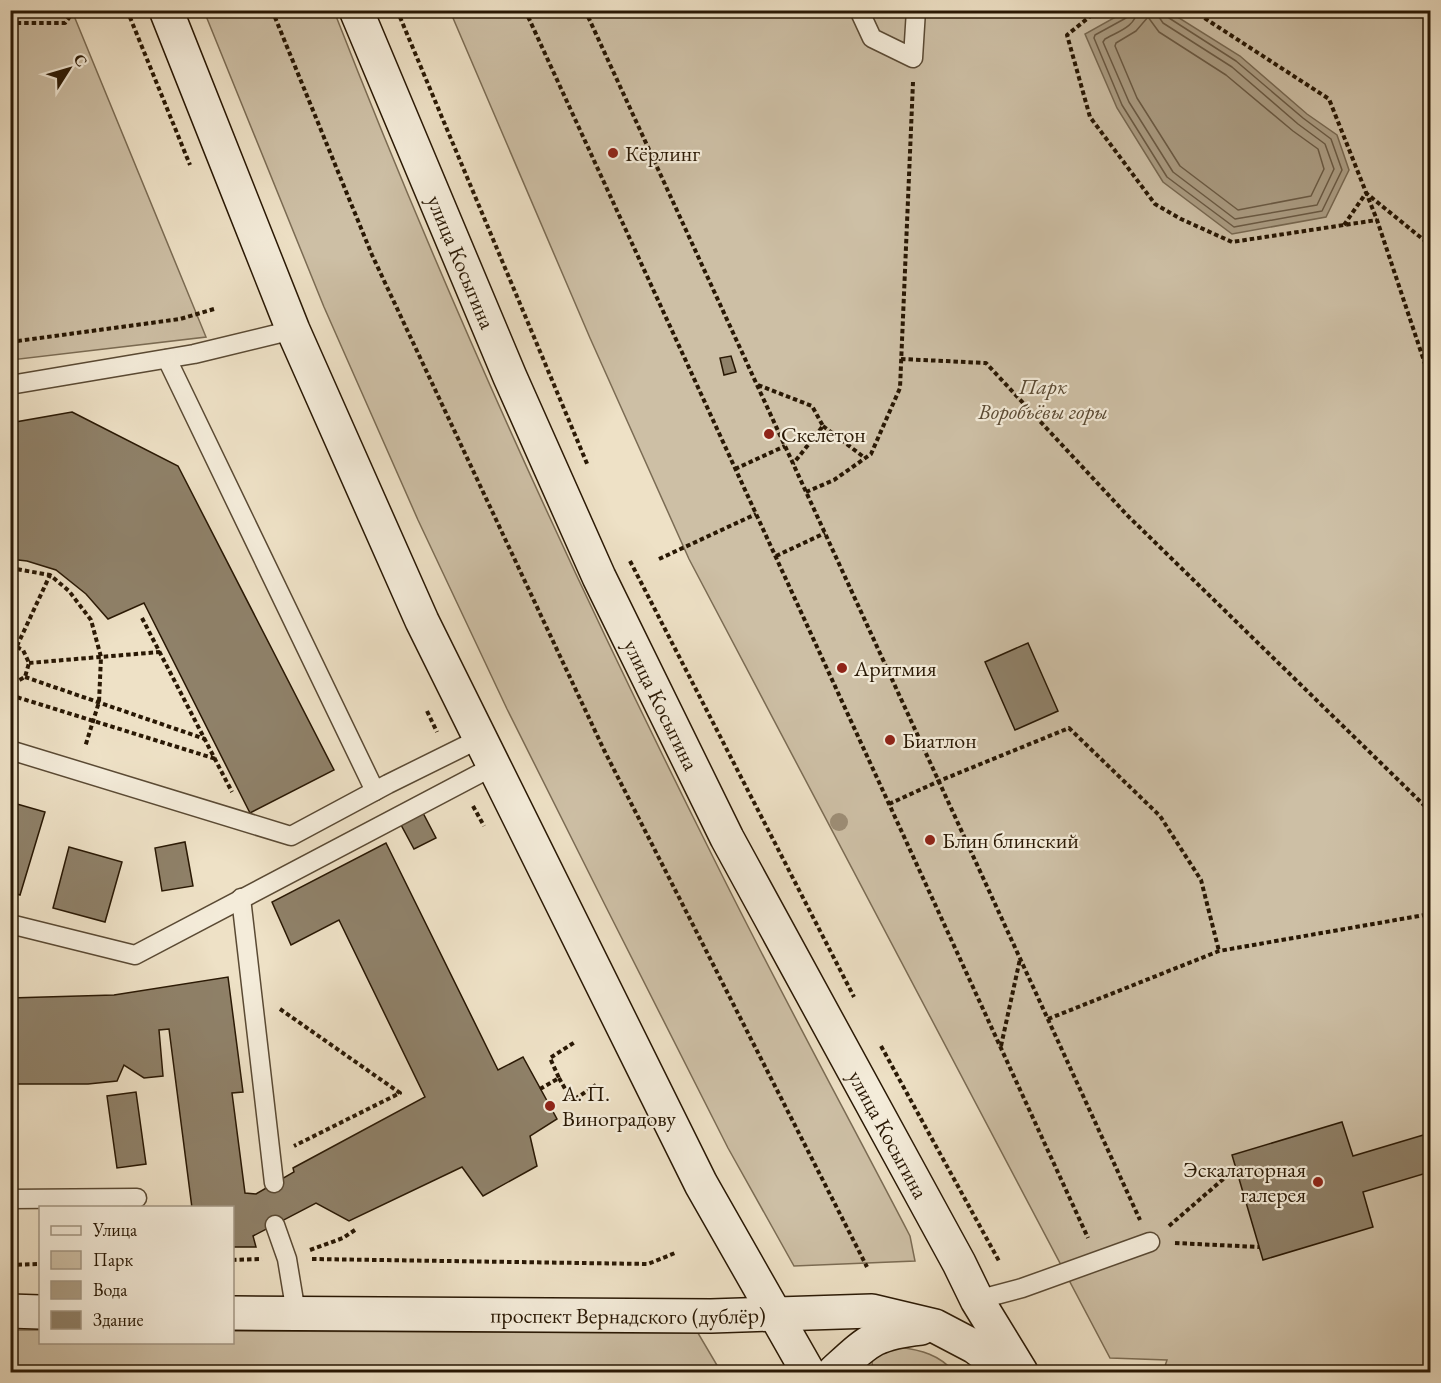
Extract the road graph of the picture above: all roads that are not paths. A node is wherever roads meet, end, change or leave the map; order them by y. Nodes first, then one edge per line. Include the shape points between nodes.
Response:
1 (166, 10) edge
2 (356, 10) edge
3 (859, 10) edge
4 (916, 10) edge
5 (293, 330) junction
6 (167, 359) junction
7 (10, 385) edge
8 (10, 750) edge
9 (487, 752) junction
10 (375, 791) junction
11 (241, 898) junction
12 (10, 924) edge
13 (274, 1183) dead end
14 (137, 1198) dead end
15 (10, 1199) edge
16 (275, 1225) dead end
17 (1150, 1242) road end
18 (977, 1300) junction
19 (10, 1311) edge
20 (39, 1312) edge
21 (234, 1313) edge
22 (296, 1313) junction
23 (780, 1326) junction
24 (939, 1328) junction
25 (808, 1372) edge
26 (834, 1372) edge
27 (1008, 1372) edge
28 (1021, 1372) edge

1 - 5 main road
2 - 18 main road, улица Косыгина via 599,577 727,838
3 - 4 lane via 872,38 914,58
5 - 6 lane
5 - 9 main road via 422,621
6 - 7 lane
6 - 10 lane
8 - 10 lane via 291,836
9 - 10 lane
9 - 11 lane
9 - 23 main road via 701,1184
11 - 12 lane via 135,955
11 - 13 lane
14 - 15 lane
16 - 22 lane via 287,1259
17 - 18 lane
18 - 28 main road, улица Косыгина
19 - 20 main road
21 - 22 main road, проспект Вернадского (дублёр)
22 - 23 main road, проспект Вернадского (дублёр) via 711,1316
23 - 24 main road, проспект Вернадского (дублёр) via 872,1311
23 - 25 main road
24 - 26 main road via 880,1335
24 - 27 main road, проспект Вернадского (дублёр) via 975,1347

